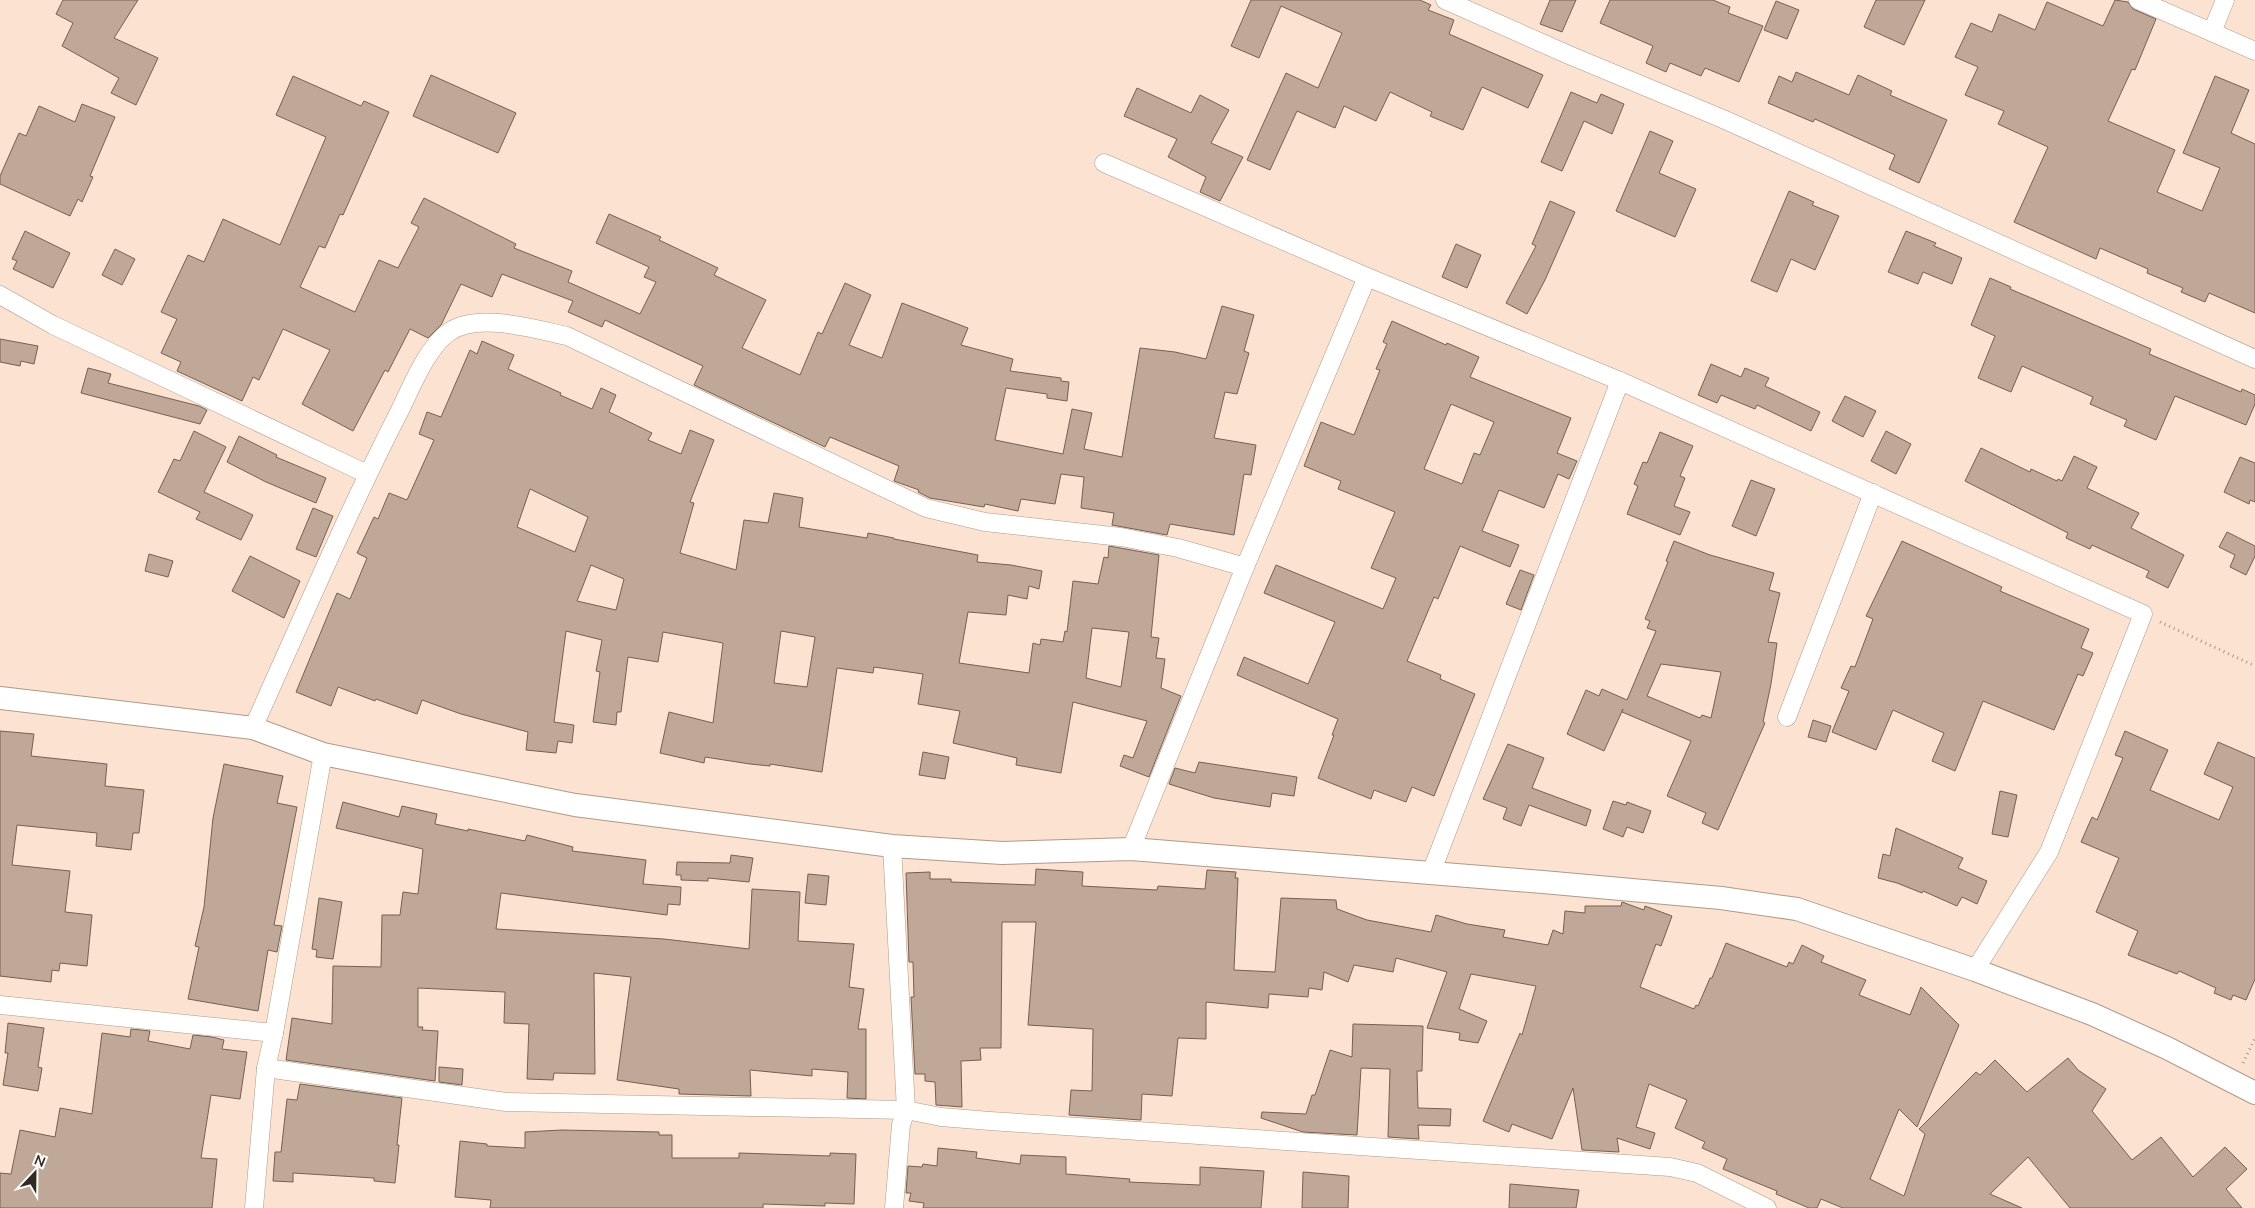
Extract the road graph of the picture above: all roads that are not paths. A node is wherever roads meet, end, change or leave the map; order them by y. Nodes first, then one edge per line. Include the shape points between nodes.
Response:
1 (1445, 0) edge
2 (2138, 0) edge
3 (2225, 0) edge
4 (2212, 32) junction
5 (2255, 51) edge
6 (1104, 163) dead end
7 (1366, 277) junction
8 (0, 295) edge
9 (2255, 359) edge
10 (1620, 380) junction
11 (368, 474) junction
12 (1873, 493) junction
13 (1245, 566) junction
14 (0, 698) edge
15 (1787, 717) dead end
16 (253, 728) junction
17 (323, 754) junction
18 (892, 846) junction
19 (1130, 849) junction
20 (1431, 873) junction
21 (1975, 970) junction
22 (0, 1005) edge
23 (274, 1033) junction
24 (266, 1068) junction
25 (2255, 1093) edge
26 (906, 1110) junction
27 (254, 1208) edge
28 (894, 1208) edge
29 (1767, 1208) edge

1 - 9 street via 1723,119
2 - 4 street
3 - 4 street
4 - 5 street
6 - 7 street
7 - 10 street
7 - 13 street
8 - 11 street via 53,325
10 - 12 street
10 - 20 street
11 - 13 street via 428,356 449,332 472,324 508,323 567,336 926,508 985,522 1121,537
11 - 16 street
12 - 15 street
12 - 21 street via 2143,614 2049,852
13 - 19 street
14 - 16 street
16 - 17 street
17 - 18 street via 575,805
17 - 23 street
18 - 19 street via 1002,853
18 - 26 street
19 - 20 street
20 - 21 street via 1721,898 1797,909
21 - 25 street via 2092,1014
22 - 23 street
23 - 24 street
24 - 26 street via 506,1102
24 - 27 street
26 - 28 street via 901,1125
26 - 29 street via 990,1121 1670,1167 1697,1173

